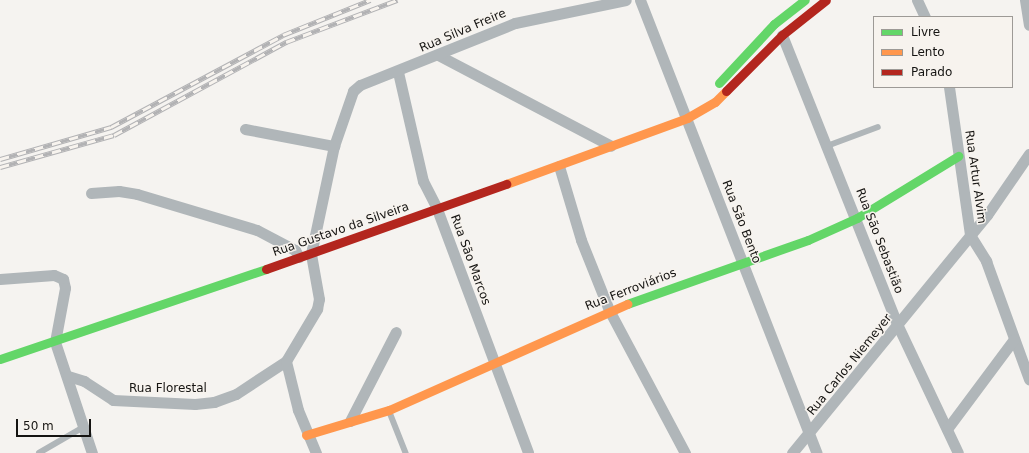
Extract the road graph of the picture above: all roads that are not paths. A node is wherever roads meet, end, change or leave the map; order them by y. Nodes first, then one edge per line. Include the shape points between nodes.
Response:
1 (626, 0) edge
2 (640, 0) edge
3 (805, 0) edge
4 (826, 0) edge
5 (917, 0) edge
6 (1025, 0) edge
7 (925, 16) edge
8 (1029, 25) edge
9 (782, 35) junction
10 (438, 55) junction
11 (398, 72) junction
12 (949, 88) edge
13 (687, 118) junction
14 (878, 127) dead end
15 (245, 129) dead end
16 (334, 146) junction
17 (611, 146) junction
18 (827, 146) junction
19 (1029, 154) edge
20 (958, 156) junction
21 (558, 166) junction
22 (91, 193) dead end
23 (437, 209) junction
24 (857, 218) junction
25 (970, 235) junction
26 (311, 254) junction
27 (299, 257) junction
28 (742, 261) junction
29 (0, 279) edge
30 (609, 310) junction
31 (898, 326) junction
32 (396, 332) dead end
33 (1014, 339) junction
34 (55, 342) junction
35 (0, 359) edge
36 (286, 361) junction
37 (494, 363) junction
38 (68, 376) junction
39 (1029, 380) edge
40 (389, 410) junction
41 (350, 421) junction
42 (82, 428) junction
43 (947, 429) junction
44 (306, 435) junction
45 (810, 435) junction
46 (39, 453) edge
47 (92, 453) edge
48 (316, 453) edge
49 (406, 453) edge
50 (528, 453) edge
51 (685, 453) edge
52 (792, 453) edge
53 (817, 453) edge
54 (958, 453) edge

1 - 10 street, Rua Silva Freire via 515,23
2 - 13 street, Rua São Bento
3 - 13 main road, Rua Gustavo da Silveira via 774,24
4 - 9 main road, Rua Gustavo da Silveira
5 - 7 street
6 - 8 street
9 - 13 main road, Rua Gustavo da Silveira via 715,102
9 - 18 street, Rua São Sebastião
10 - 11 street, Rua Silva Freire
10 - 17 street
11 - 16 street, Rua Silva Freire via 360,85 349,98
11 - 23 street, Rua São Marcos via 423,181
12 - 20 street, Rua Artur Alvim
13 - 17 main road, Rua Gustavo da Silveira
13 - 28 street, Rua São Bento
14 - 18 lane
15 - 16 street
16 - 26 street
17 - 21 main road, Rua Gustavo da Silveira
18 - 24 street, Rua São Sebastião
19 - 25 street, Rua Carlos Niemeyer
20 - 24 main road, Rua Ferroviários
20 - 25 street, Rua Artur Alvim
21 - 23 main road, Rua Gustavo da Silveira
21 - 30 street via 581,240
22 - 27 street via 119,191 137,194 257,230 295,250
23 - 26 main road, Rua Gustavo da Silveira
23 - 37 street, Rua São Marcos
24 - 28 main road, Rua Ferroviários via 808,240
24 - 31 street, Rua São Sebastião
25 - 31 street, Rua Carlos Niemeyer
25 - 33 street, Rua Artur Alvim via 986,261
26 - 27 main road, Rua Gustavo da Silveira
26 - 36 street via 318,304
27 - 34 main road, Rua Gustavo da Silveira
28 - 30 main road, Rua Ferroviários
28 - 45 street, Rua São Bento
29 - 34 street via 54,275 63,279 65,288
30 - 37 main road, Rua Ferroviários
30 - 51 street
31 - 43 street, Rua São Sebastião
31 - 45 street, Rua Carlos Niemeyer
32 - 41 street
33 - 39 street, Rua Artur Alvim
33 - 43 street
34 - 35 main road, Rua Gustavo da Silveira
34 - 38 street
36 - 38 street, Rua Florestal via 236,394 214,402 195,404 119,401 84,381
36 - 44 street
37 - 40 main road, Rua Ferroviários
37 - 50 street, Rua São Marcos
38 - 42 street
40 - 41 main road, Rua Ferroviários
40 - 49 lane
41 - 44 main road, Rua Ferroviários
42 - 46 lane
42 - 47 street
43 - 54 street, Rua São Sebastião
44 - 48 street
45 - 52 street, Rua Carlos Niemeyer
45 - 53 street, Rua São Bento

